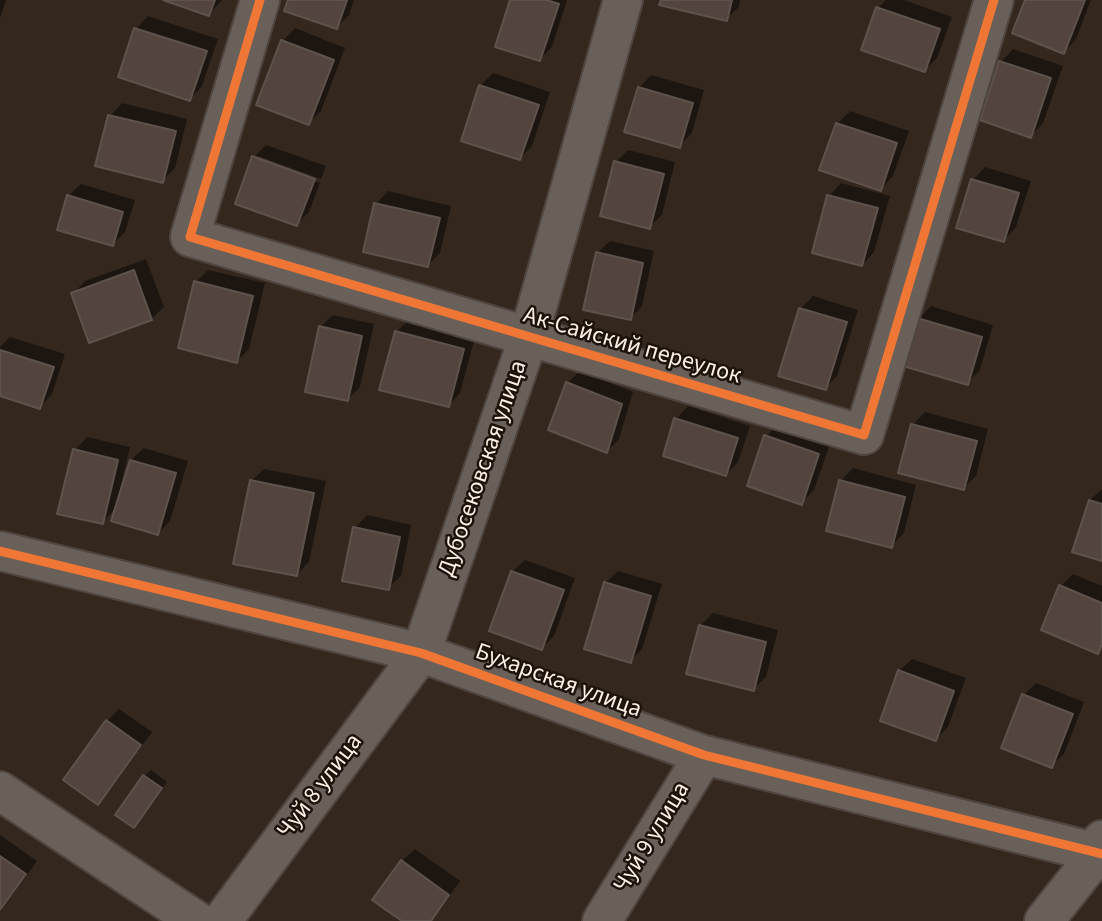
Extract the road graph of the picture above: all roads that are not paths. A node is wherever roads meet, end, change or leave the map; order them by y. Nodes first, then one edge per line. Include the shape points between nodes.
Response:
1 (260, 0) edge
2 (623, 0) edge
3 (993, 0) edge
4 (529, 336) junction
5 (0, 551) edge
6 (421, 653) junction
7 (704, 755) junction
8 (0, 791) edge
9 (1101, 849) edge
10 (197, 921) edge
11 (222, 921) edge
12 (602, 921) edge
13 (1044, 921) edge

1 - 4 street, Ак-Сайский переулок via 190,237
2 - 4 street, Дубосековская улица
3 - 4 street, Ак-Сайский переулок via 864,435
4 - 6 street, Дубосековская улица
5 - 6 street, Бухарская улица
6 - 7 street, Бухарская улица
6 - 11 street, Чуй 8 улица
7 - 9 street, Бухарская улица
7 - 12 street, Чуй 9 улица
8 - 10 street
9 - 13 street

